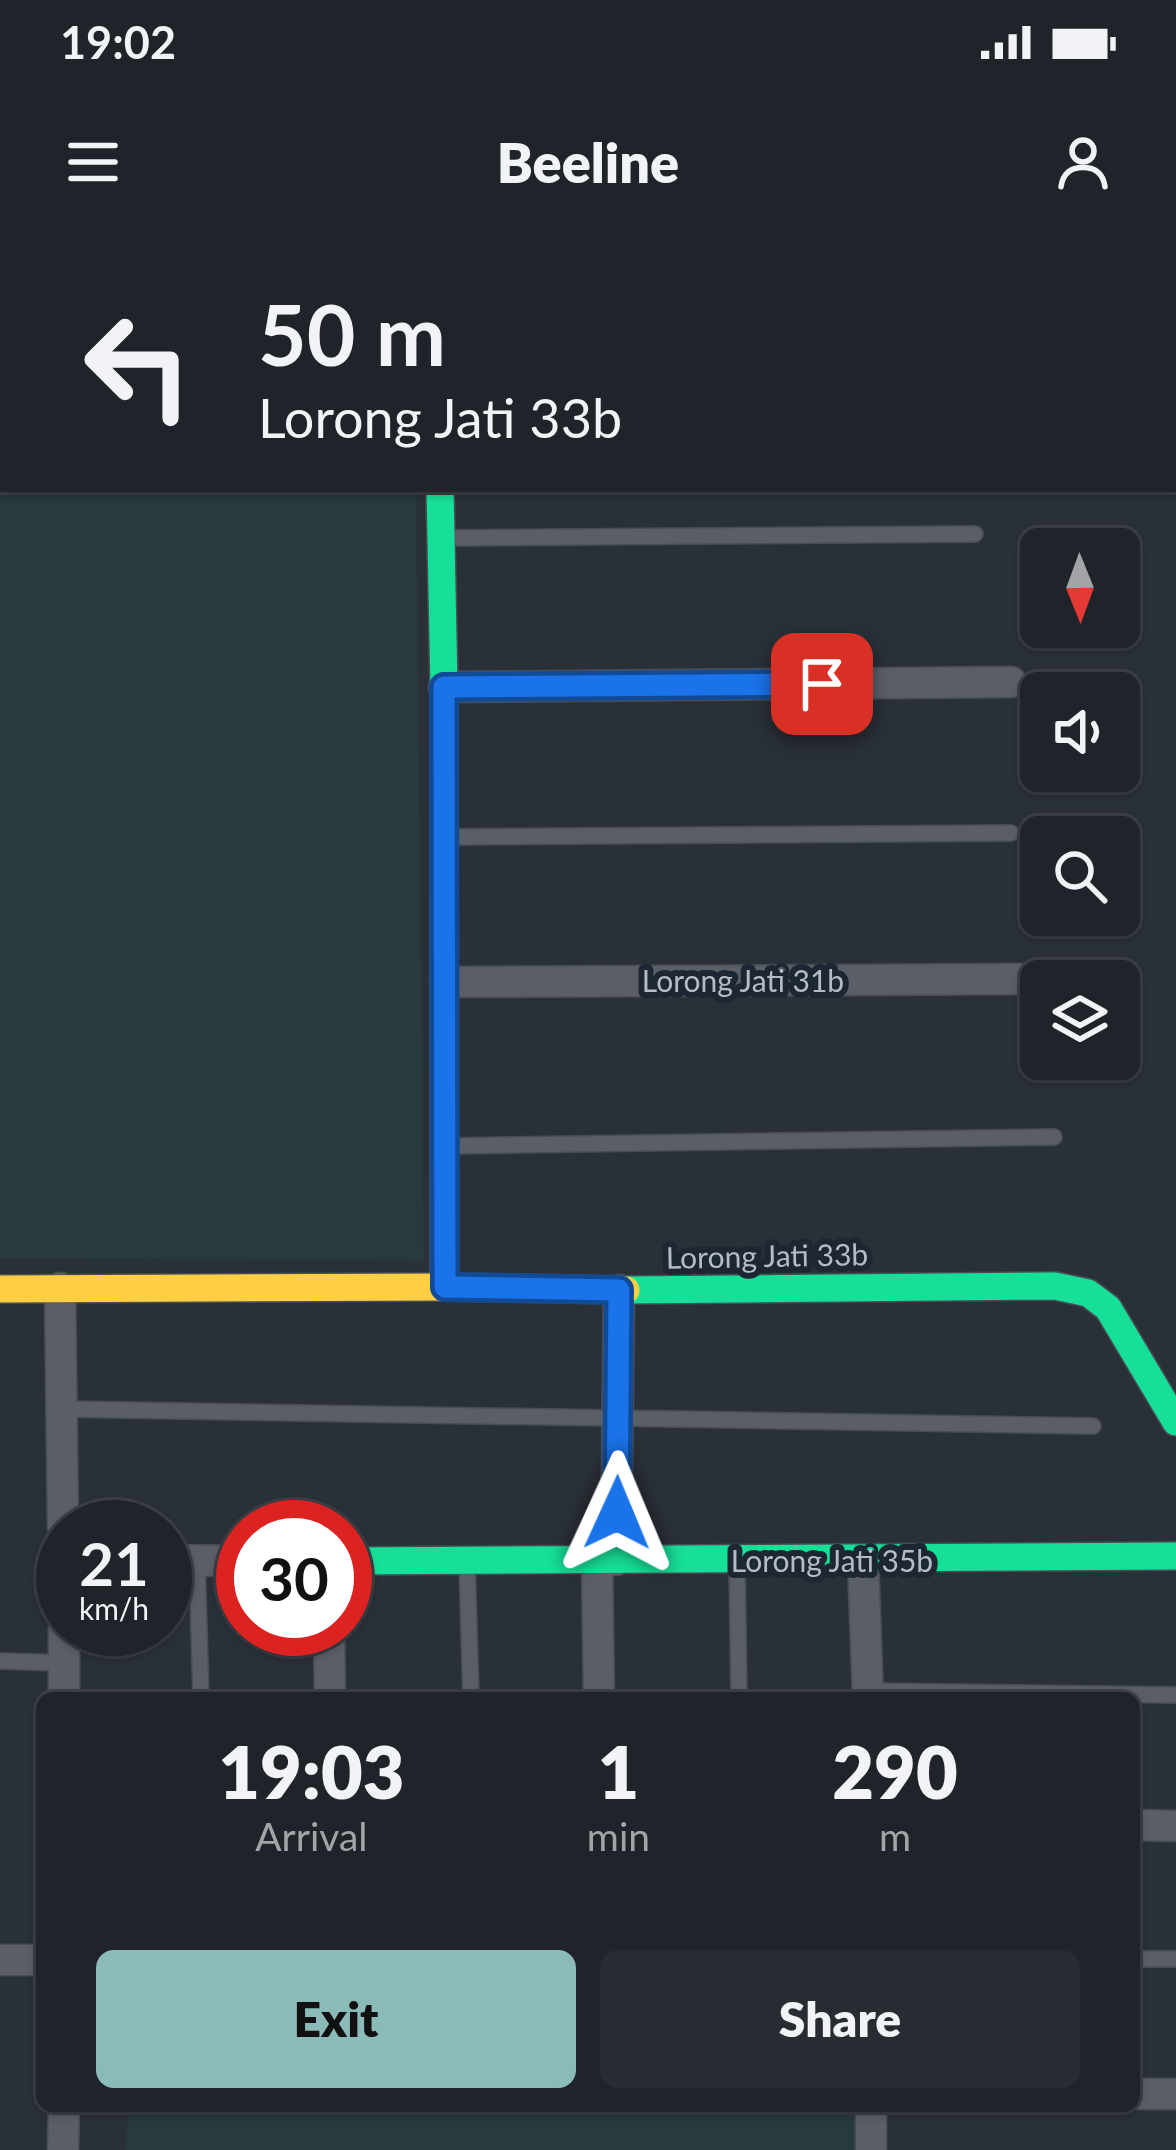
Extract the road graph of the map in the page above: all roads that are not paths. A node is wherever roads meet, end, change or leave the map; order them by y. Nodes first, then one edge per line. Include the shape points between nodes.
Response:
1 (440, 492) edge
2 (975, 534) dead end
3 (442, 538) junction
4 (1011, 682) dead end
5 (444, 687) junction
6 (1011, 833) dead end
7 (444, 837) junction
8 (1020, 979) edge
9 (445, 982) junction
10 (1054, 1137) dead end
11 (445, 1146) junction
12 (445, 1287) junction
13 (60, 1288) junction
14 (0, 1289) edge
15 (619, 1290) junction
16 (62, 1409) junction
17 (619, 1417) junction
18 (1176, 1422) edge
19 (1093, 1426) dead end
20 (63, 1500) edge
21 (1176, 1556) edge
22 (466, 1560) junction
23 (606, 1560) junction
24 (863, 1560) junction
25 (192, 1561) edge
26 (197, 1561) junction
27 (216, 1561) edge
28 (372, 1561) edge
29 (737, 1561) junction
30 (64, 1656) edge
31 (329, 1656) edge
32 (0, 1661) edge
33 (64, 1663) junction
34 (64, 1692) edge
35 (201, 1692) edge
36 (330, 1692) edge
37 (471, 1692) edge
38 (599, 1692) edge
39 (739, 1692) edge
40 (868, 1692) edge
41 (1140, 1695) edge
42 (1176, 1695) edge
43 (1140, 1826) edge
44 (1176, 1826) edge
45 (1140, 1959) edge
46 (1176, 1959) edge
47 (0, 1960) edge
48 (36, 1960) edge
49 (1140, 2094) edge
50 (1176, 2094) edge
51 (64, 2112) edge
52 (871, 2112) edge
53 (64, 2150) edge
54 (871, 2150) edge

1 - 3 street
2 - 3 lane
3 - 5 street
4 - 5 street
5 - 7 street
6 - 7 lane
7 - 9 street
8 - 9 street, Lorong Jati 31b
9 - 11 street
10 - 11 lane
11 - 12 street
12 - 13 street, Lorong Jati 33b
12 - 15 street, Lorong Jati 33b
13 - 14 street, Lorong Jati 33b
13 - 16 street
15 - 17 street
15 - 18 street, Lorong Jati 33b via 1055,1286 1088,1293 1108,1308
16 - 17 lane
16 - 20 street
17 - 19 lane
17 - 23 street
21 - 24 street, Lorong Jati 35b
22 - 23 street, Lorong Jati 35b
22 - 28 street, Lorong Jati 35b
22 - 37 lane
23 - 29 street, Lorong Jati 35b
23 - 38 street
24 - 29 street, Lorong Jati 35b
24 - 40 street
25 - 26 street
26 - 27 street
26 - 35 lane
29 - 39 lane
30 - 33 street
31 - 36 street
32 - 33 lane
33 - 34 street
41 - 42 lane
43 - 44 street
45 - 46 lane
47 - 48 street
49 - 50 street
51 - 53 street
52 - 54 street

